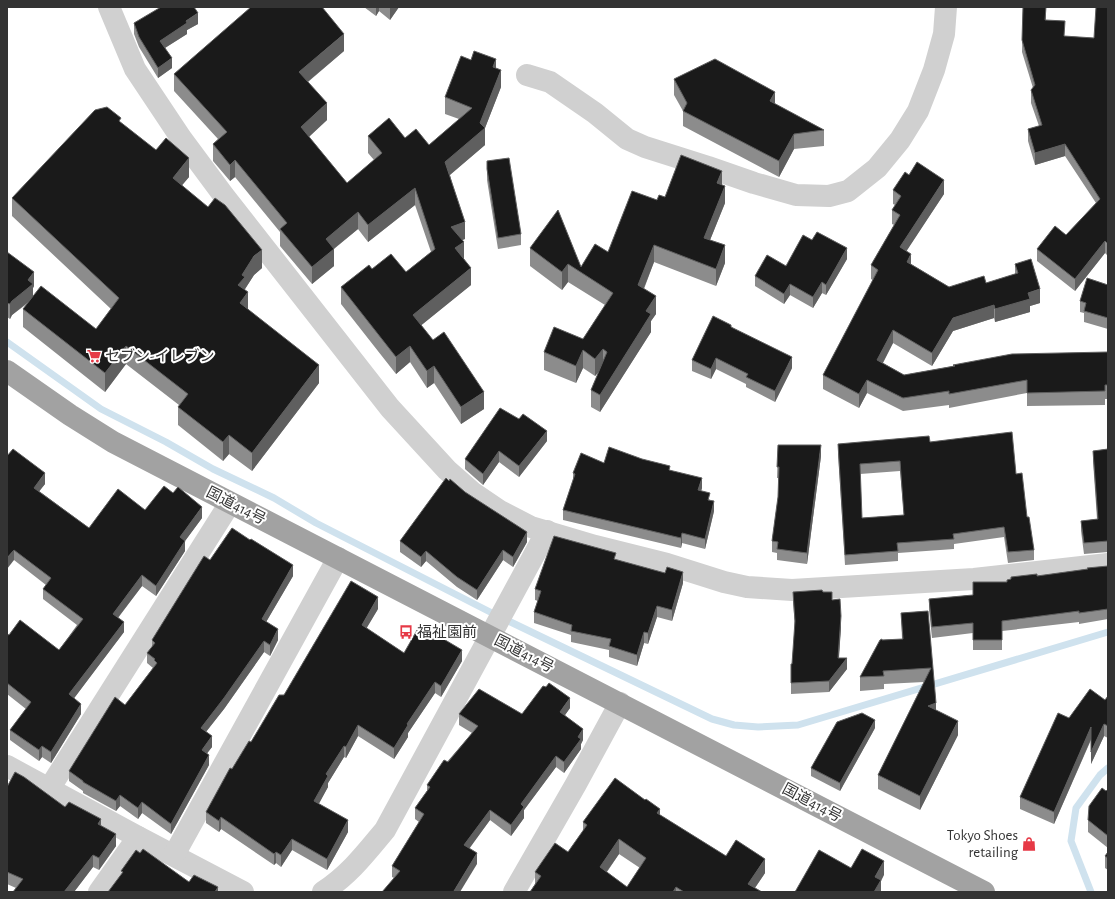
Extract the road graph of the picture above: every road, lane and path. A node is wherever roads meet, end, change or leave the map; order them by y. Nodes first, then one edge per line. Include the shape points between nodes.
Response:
1 (109, 7) edge
2 (946, 7) edge
3 (527, 75) dead end
4 (7, 371) edge
5 (230, 503) junction
6 (547, 531) junction
7 (338, 558) junction
8 (1108, 564) edge
9 (492, 633) junction
10 (620, 703) junction
11 (7, 766) edge
12 (49, 789) junction
13 (138, 837) junction
14 (174, 855) junction
15 (100, 892) edge
16 (243, 892) edge
17 (323, 892) edge
18 (514, 892) edge
19 (984, 892) edge

1 - 6 street via 135,69 181,138 390,408 442,465 472,492 500,511 531,527
2 - 3 street via 944,34 934,70 918,111 900,140 877,168 848,191 829,196 796,195 645,147 627,139 555,85
4 - 5 highway, 国道414号 via 113,442
5 - 7 highway, 国道414号
5 - 12 street
6 - 8 street via 724,582 747,587 792,590 974,579
6 - 9 street
7 - 9 highway, 国道414号
7 - 14 street
9 - 10 highway, 国道414号
9 - 17 street via 385,830 354,867
10 - 18 street
10 - 19 highway, 国道414号
11 - 12 street
12 - 13 street
13 - 14 street
13 - 15 street
14 - 16 street

